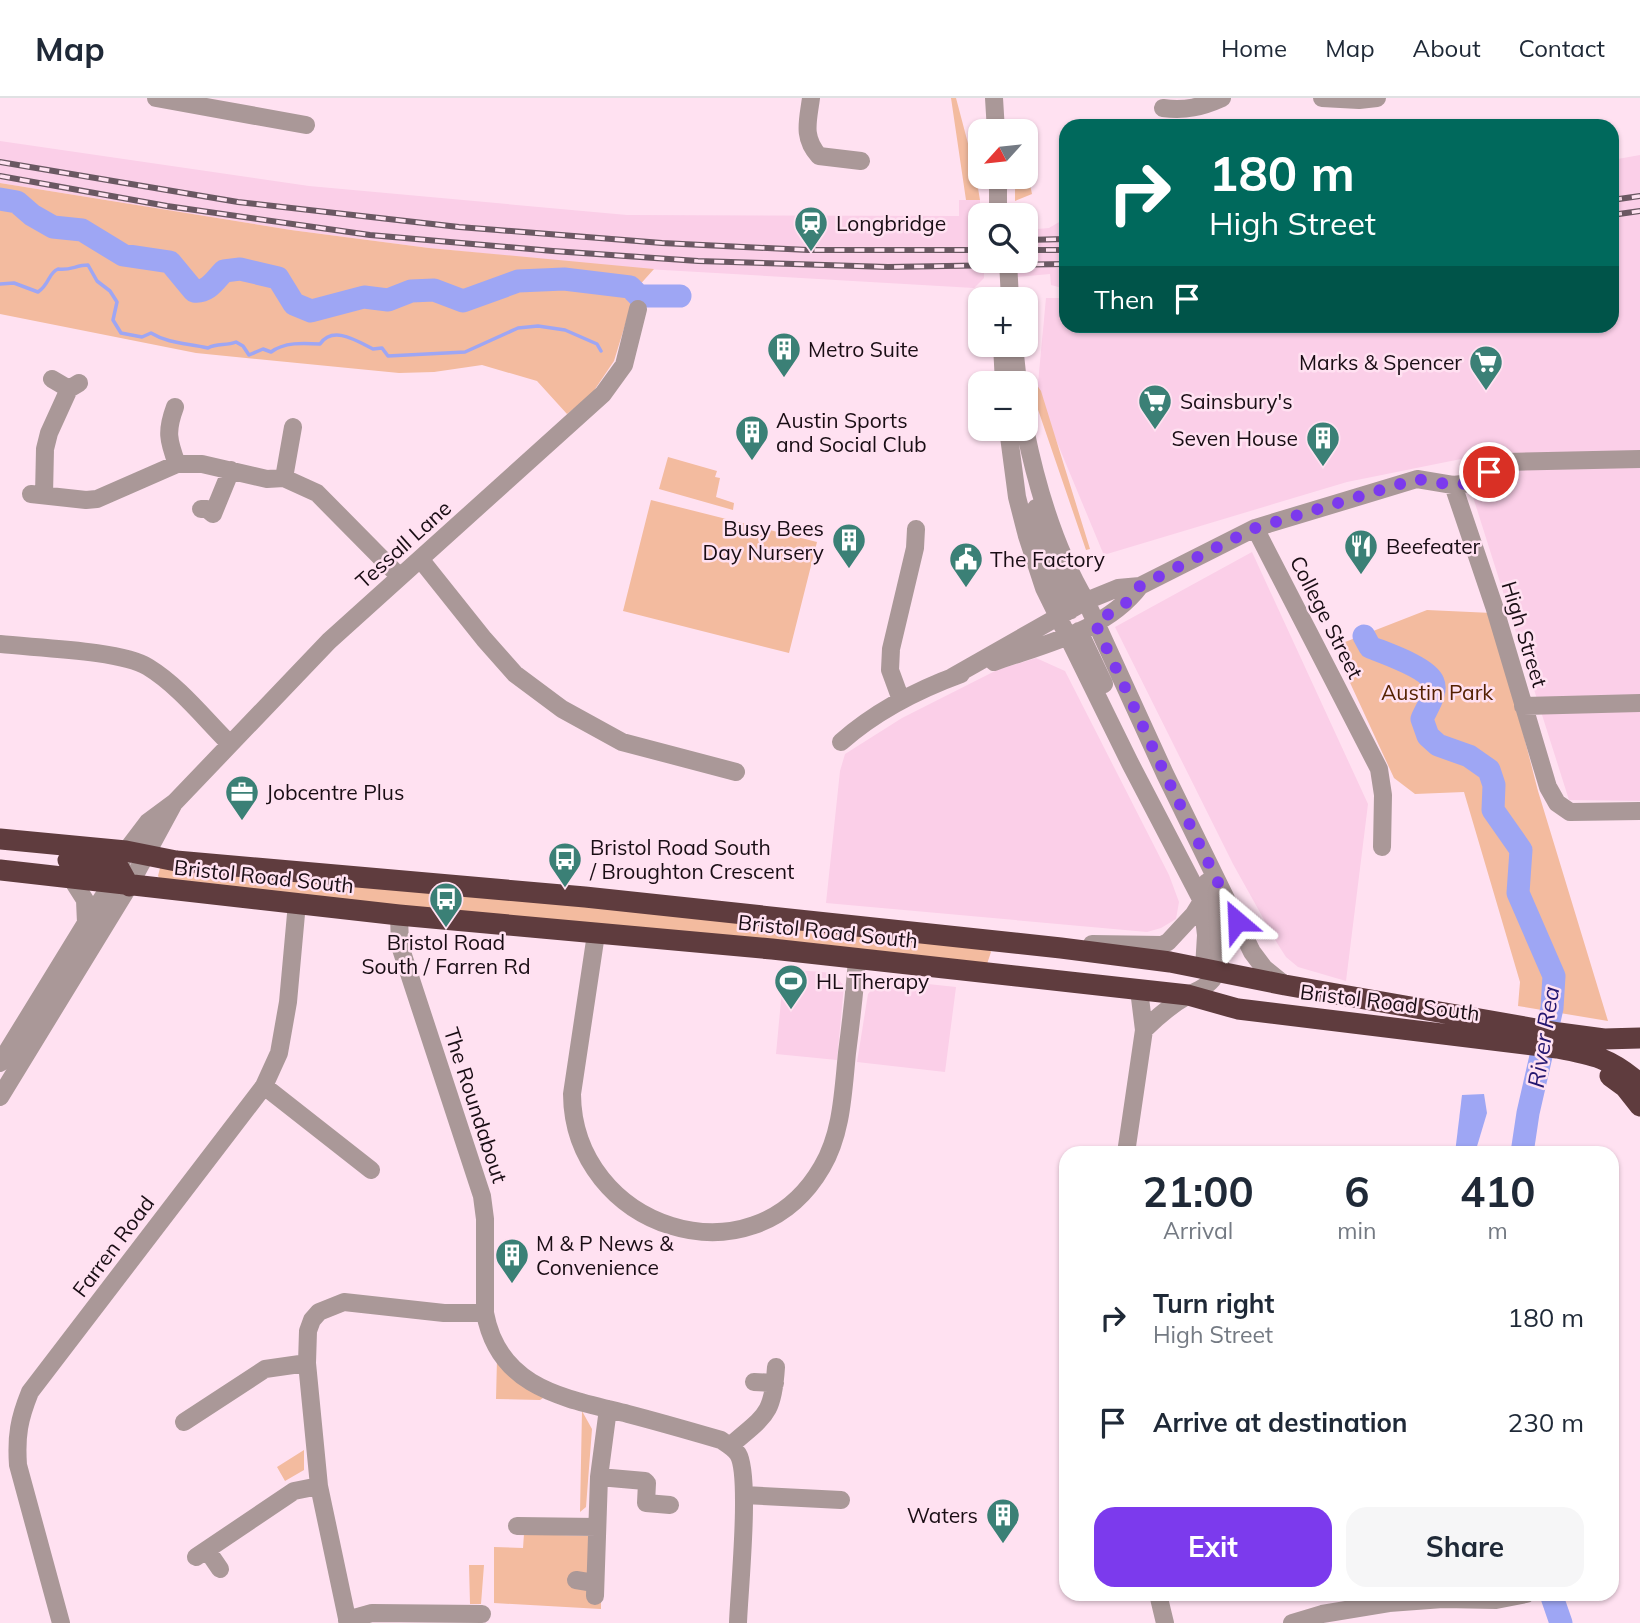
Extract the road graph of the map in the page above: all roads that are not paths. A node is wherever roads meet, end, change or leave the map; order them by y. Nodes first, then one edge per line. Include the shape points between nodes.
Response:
1 (156, 98) edge
2 (811, 98) edge
3 (994, 98) edge
4 (1222, 98) edge
5 (1322, 98) edge
6 (1377, 98) edge
7 (239, 105) edge
8 (1163, 108) dead end
9 (995, 119) edge
10 (306, 125) dead end
11 (861, 162) dead end
12 (638, 309) dead end
13 (52, 379) dead end
14 (174, 401) dead end
15 (293, 427) dead end
16 (1010, 441) edge
17 (1025, 441) edge
18 (1640, 458) edge
19 (177, 464) junction
20 (231, 470) junction
21 (284, 478) junction
22 (1453, 485) junction
23 (201, 509) dead end
24 (1255, 528) junction
25 (916, 529) dead end
26 (421, 559) junction
27 (399, 576) junction
28 (1140, 586) junction
29 (1071, 609) junction
30 (1080, 630) junction
31 (0, 644) edge
32 (953, 677) junction
33 (901, 700) junction
34 (1640, 703) edge
35 (1523, 706) junction
36 (841, 742) dead end
37 (230, 744) junction
38 (736, 772) dead end
39 (1165, 774) junction
40 (175, 802) junction
41 (1640, 811) edge
42 (163, 825) junction
43 (0, 839) edge
44 (1382, 847) dead end
45 (0, 851) edge
46 (176, 861) junction
47 (127, 868) junction
48 (0, 870) edge
49 (345, 875) junction
50 (71, 878) junction
51 (1202, 901) junction
52 (297, 903) junction
53 (399, 915) junction
54 (86, 922) junction
55 (597, 933) junction
56 (990, 940) junction
57 (1035, 945) junction
58 (1061, 948) junction
59 (857, 958) junction
60 (989, 974) junction
61 (1211, 974) junction
62 (1285, 985) junction
63 (1139, 990) junction
64 (1188, 995) junction
65 (1358, 1024) junction
66 (1143, 1030) junction
67 (1512, 1033) junction
68 (1640, 1038) edge
69 (1561, 1044) junction
70 (0, 1063) edge
71 (1640, 1074) edge
72 (1640, 1084) edge
73 (264, 1086) junction
74 (0, 1097) edge
75 (1640, 1106) edge
76 (1127, 1146) edge
77 (371, 1170) dead end
78 (485, 1313) junction
79 (307, 1363) junction
80 (754, 1382) dead end
81 (608, 1409) junction
82 (184, 1422) dead end
83 (730, 1446) junction
84 (599, 1477) junction
85 (319, 1486) junction
86 (744, 1495) junction
87 (841, 1500) dead end
88 (670, 1505) dead end
89 (517, 1526) dead end
90 (597, 1527) junction
91 (220, 1569) dead end
92 (576, 1580) dead end
93 (1160, 1601) edge
94 (1416, 1601) edge
95 (482, 1614) dead end
96 (348, 1621) edge
97 (61, 1623) edge
98 (738, 1623) edge
99 (1165, 1623) edge
100 (1292, 1623) edge

1 - 7 street
2 - 11 street via 807,133 811,147 819,156
3 - 9 street
4 - 8 street via 1181,111
5 - 6 street
7 - 10 street
12 - 26 street, Tessall Lane via 624,365 603,394
13 - 19 street via 74,386 56,417 37,495 97,499
14 - 19 street via 168,435
15 - 21 street
16 - 29 street via 1017,497 1044,588
17 - 29 street via 1041,537
18 - 22 street via 1507,462 1471,483
19 - 20 street
20 - 21 street via 267,479
20 - 23 street via 213,514
21 - 27 street via 317,493
22 - 24 street via 1417,479
22 - 35 street, High Street
24 - 28 street
24 - 44 street, College Street via 1379,769
25 - 33 street via 891,649 890,670
26 - 27 street, Tessall Lane
26 - 38 street via 515,674 543,696 622,742
27 - 37 street, Tessall Lane
28 - 29 street via 1118,588
28 - 30 street via 1129,601
29 - 30 street
29 - 30 street
29 - 32 street
30 - 32 street
30 - 39 street
30 - 51 street
31 - 37 street via 120,657 146,665
32 - 33 street
33 - 36 street
34 - 35 street
35 - 41 street, High Street via 1557,803 1570,812
37 - 40 street, Tessall Lane
39 - 61 street via 1215,900 1221,941
39 - 62 street via 1252,952
40 - 42 street, Tessall Lane
40 - 47 street, Tessall Lane via 148,822
42 - 46 street
42 - 47 street, Tessall Lane
43 - 47 highway, Bristol Road South
45 - 47 highway
46 - 47 highway, Bristol Road South
46 - 49 highway, Bristol Road South
47 - 50 highway, Bristol Road South
47 - 52 highway, Bristol Road South
47 - 54 street, Tessall Lane
47 - 74 street, Tessall Lane
48 - 50 highway, Bristol Road South
49 - 53 highway via 347,894 389,903
49 - 56 highway, Bristol Road South
50 - 54 street via 85,900
51 - 58 street via 1162,945
51 - 61 street
52 - 53 highway, Bristol Road South
52 - 73 street, Farren Road via 279,1053
53 - 55 highway, Bristol Road South
53 - 78 street, The Roundabout via 402,951 482,1196
54 - 70 street, Tessall Lane
55 - 59 highway, Bristol Road South
55 - 59 street via 572,1094 584,1149 603,1179 645,1216 674,1228 714,1234 750,1226 780,1211 810,1183 831,1152 840,1118
56 - 57 highway, Bristol Road South
56 - 60 highway via 997,948
57 - 58 highway, Bristol Road South
57 - 63 highway via 1052,956 1114,966 1131,976
58 - 61 highway, Bristol Road South
59 - 60 highway, Bristol Road South
60 - 63 highway, Bristol Road South
61 - 62 highway, Bristol Road South
61 - 64 street via 1202,989
61 - 65 highway via 1242,997 1335,1014
62 - 67 highway, Bristol Road South
63 - 64 highway, Bristol Road South
63 - 66 street
64 - 65 highway, Bristol Road South via 1238,1009
64 - 66 street
65 - 67 highway, Bristol Road South
66 - 76 street
67 - 69 highway, Bristol Road South
68 - 69 highway, Bristol Road South
69 - 72 highway, Bristol Road South via 1600,1056
69 - 75 highway via 1625,1087
71 - 72 highway
73 - 77 street
73 - 97 street, Farren Road via 30,1392 19,1419 18,1465
78 - 79 street via 344,1302 319,1312 312,1320
78 - 81 street, The Roundabout via 503,1357 523,1376 548,1393
79 - 82 street via 265,1369
79 - 85 street
80 - 83 street via 775,1375 774,1398 769,1410
81 - 83 street, The Roundabout
81 - 84 street
83 - 86 street via 743,1469
84 - 88 street via 645,1481 646,1503
84 - 90 street
85 - 91 street via 294,1491 202,1553
85 - 96 street
86 - 87 street
86 - 98 street
89 - 90 street
90 - 92 street via 594,1589
93 - 99 street
94 - 100 street via 1322,1614
95 - 96 street via 372,1613

